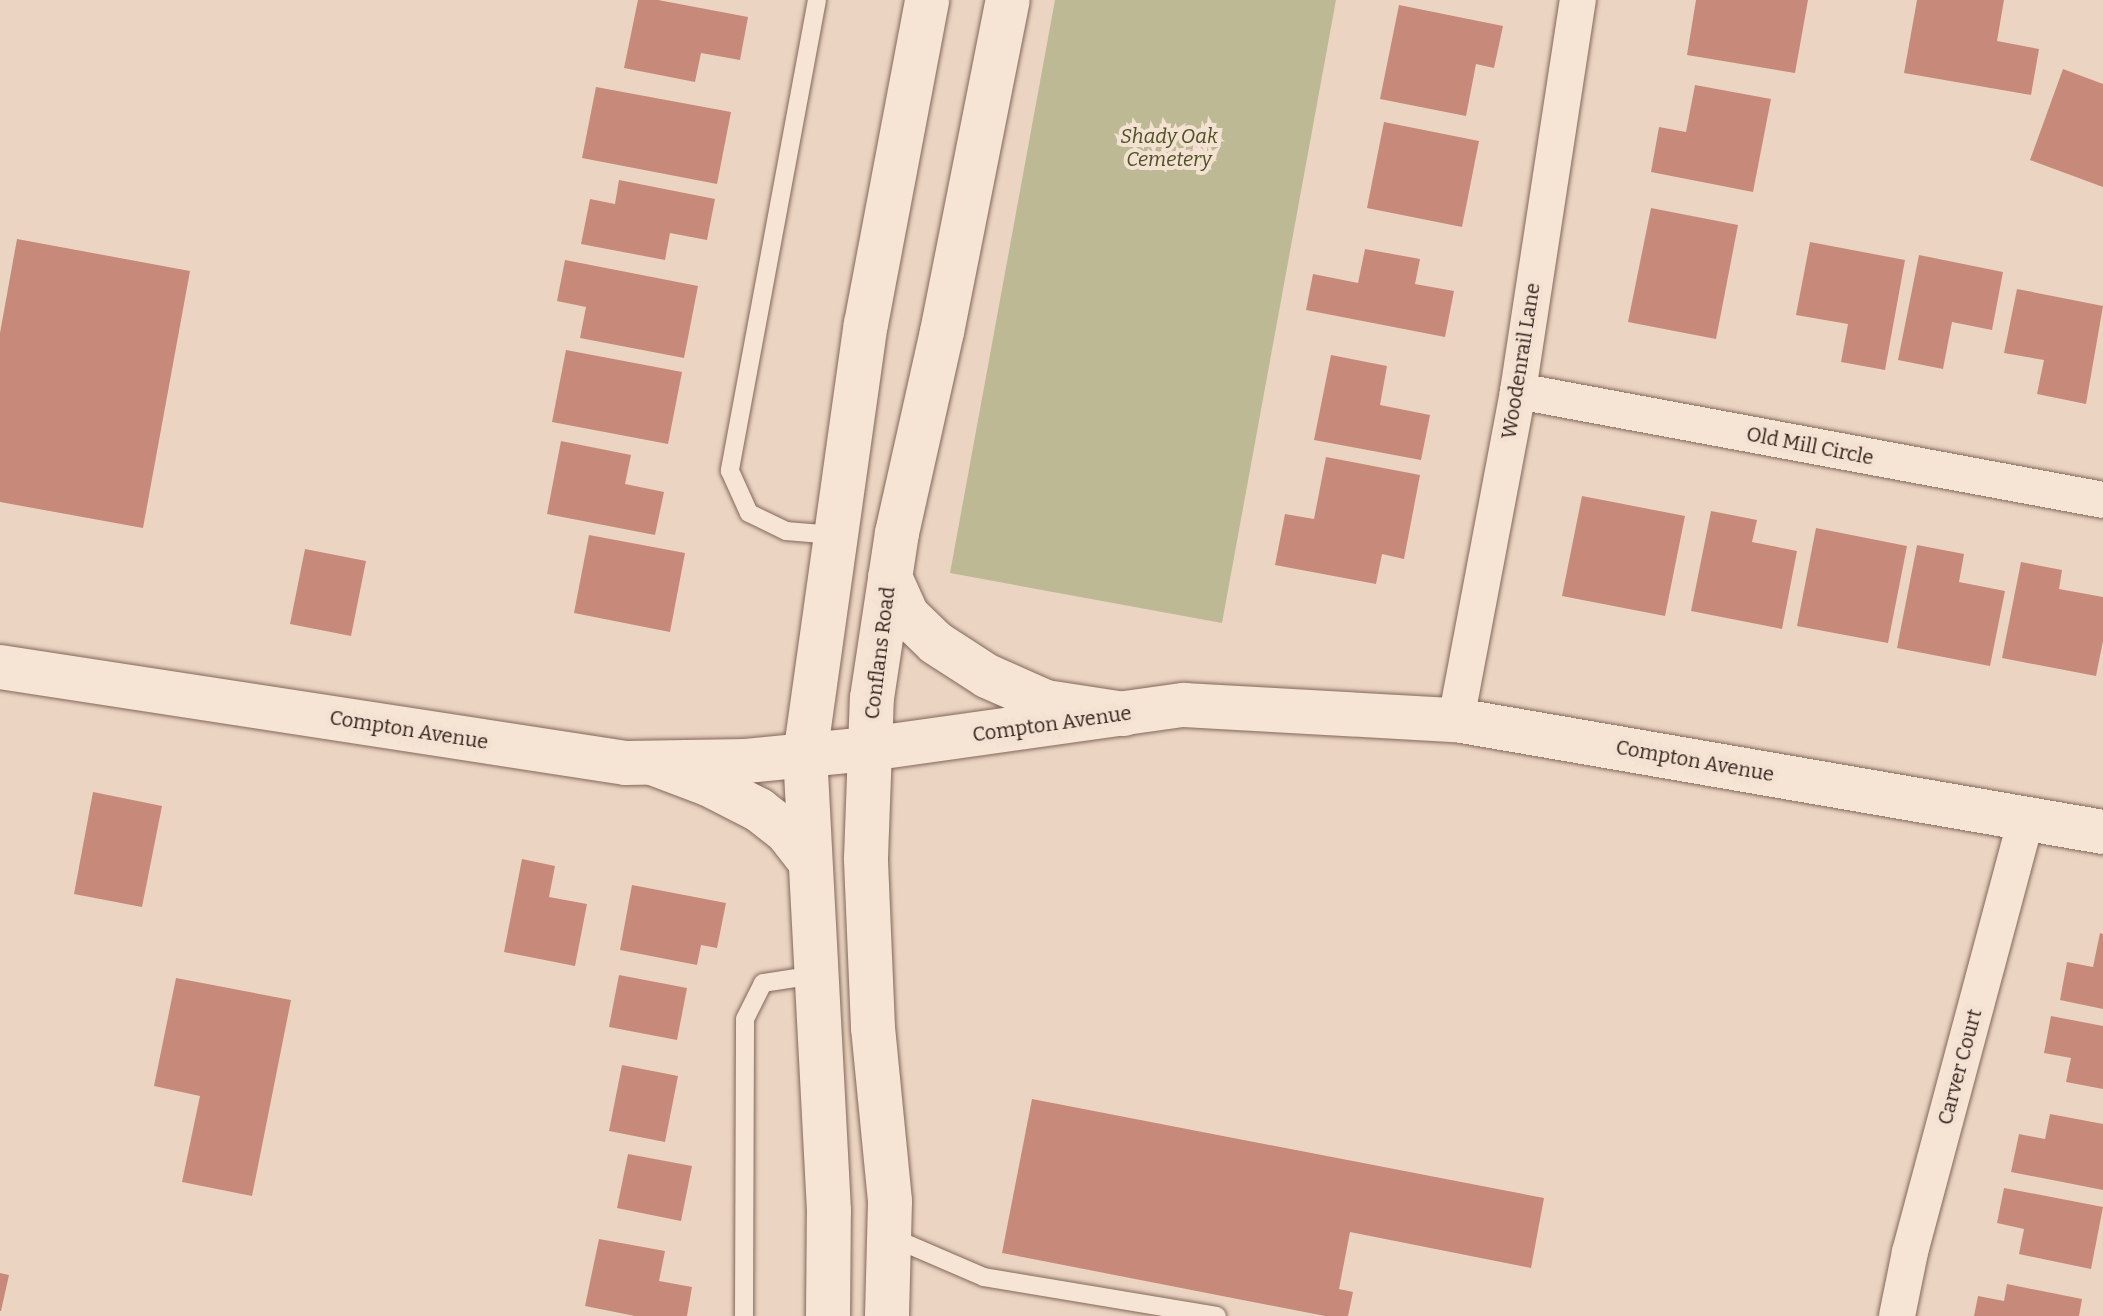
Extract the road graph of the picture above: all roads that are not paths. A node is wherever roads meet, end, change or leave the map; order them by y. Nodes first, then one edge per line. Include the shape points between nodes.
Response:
1 (817, 0) edge
2 (927, 0) edge
3 (1008, 0) edge
4 (1578, 0) edge
5 (1518, 391) junction
6 (2103, 500) edge
7 (834, 535) junction
8 (890, 577) junction
9 (0, 667) edge
10 (1124, 714) junction
11 (1456, 720) junction
12 (869, 749) junction
13 (805, 756) junction
14 (652, 763) junction
15 (2026, 819) junction
16 (2103, 832) edge
17 (810, 861) junction
18 (815, 975) junction
19 (889, 1236) junction
20 (744, 1316) edge
21 (828, 1316) edge
22 (887, 1316) edge
23 (1217, 1316) edge
24 (1897, 1316) edge

1 - 7 lane via 730,471 749,513 786,531
2 - 7 main road via 866,324
3 - 8 main road, Conflans Road
4 - 5 street, Woodenrail Lane
5 - 6 street, Old Mill Circle
5 - 11 street, Woodenrail Lane
7 - 13 main road
8 - 10 main road via 907,615 936,643 987,676 1046,702
8 - 12 main road, Conflans Road
9 - 14 main road, Compton Avenue
10 - 11 main road, Compton Avenue via 1184,705
10 - 12 main road, Compton Avenue
11 - 15 main road, Compton Avenue
12 - 13 main road, Compton Avenue
12 - 19 main road, Conflans Road via 873,1028
13 - 14 main road, Compton Avenue
13 - 17 main road
14 - 17 main road via 759,810 787,832
15 - 16 main road, Compton Avenue
15 - 24 street, Carver Court
17 - 18 main road
18 - 20 lane via 763,983 745,1019
18 - 21 main road via 829,1211
19 - 22 main road, Conflans Road
19 - 23 lane via 984,1277

